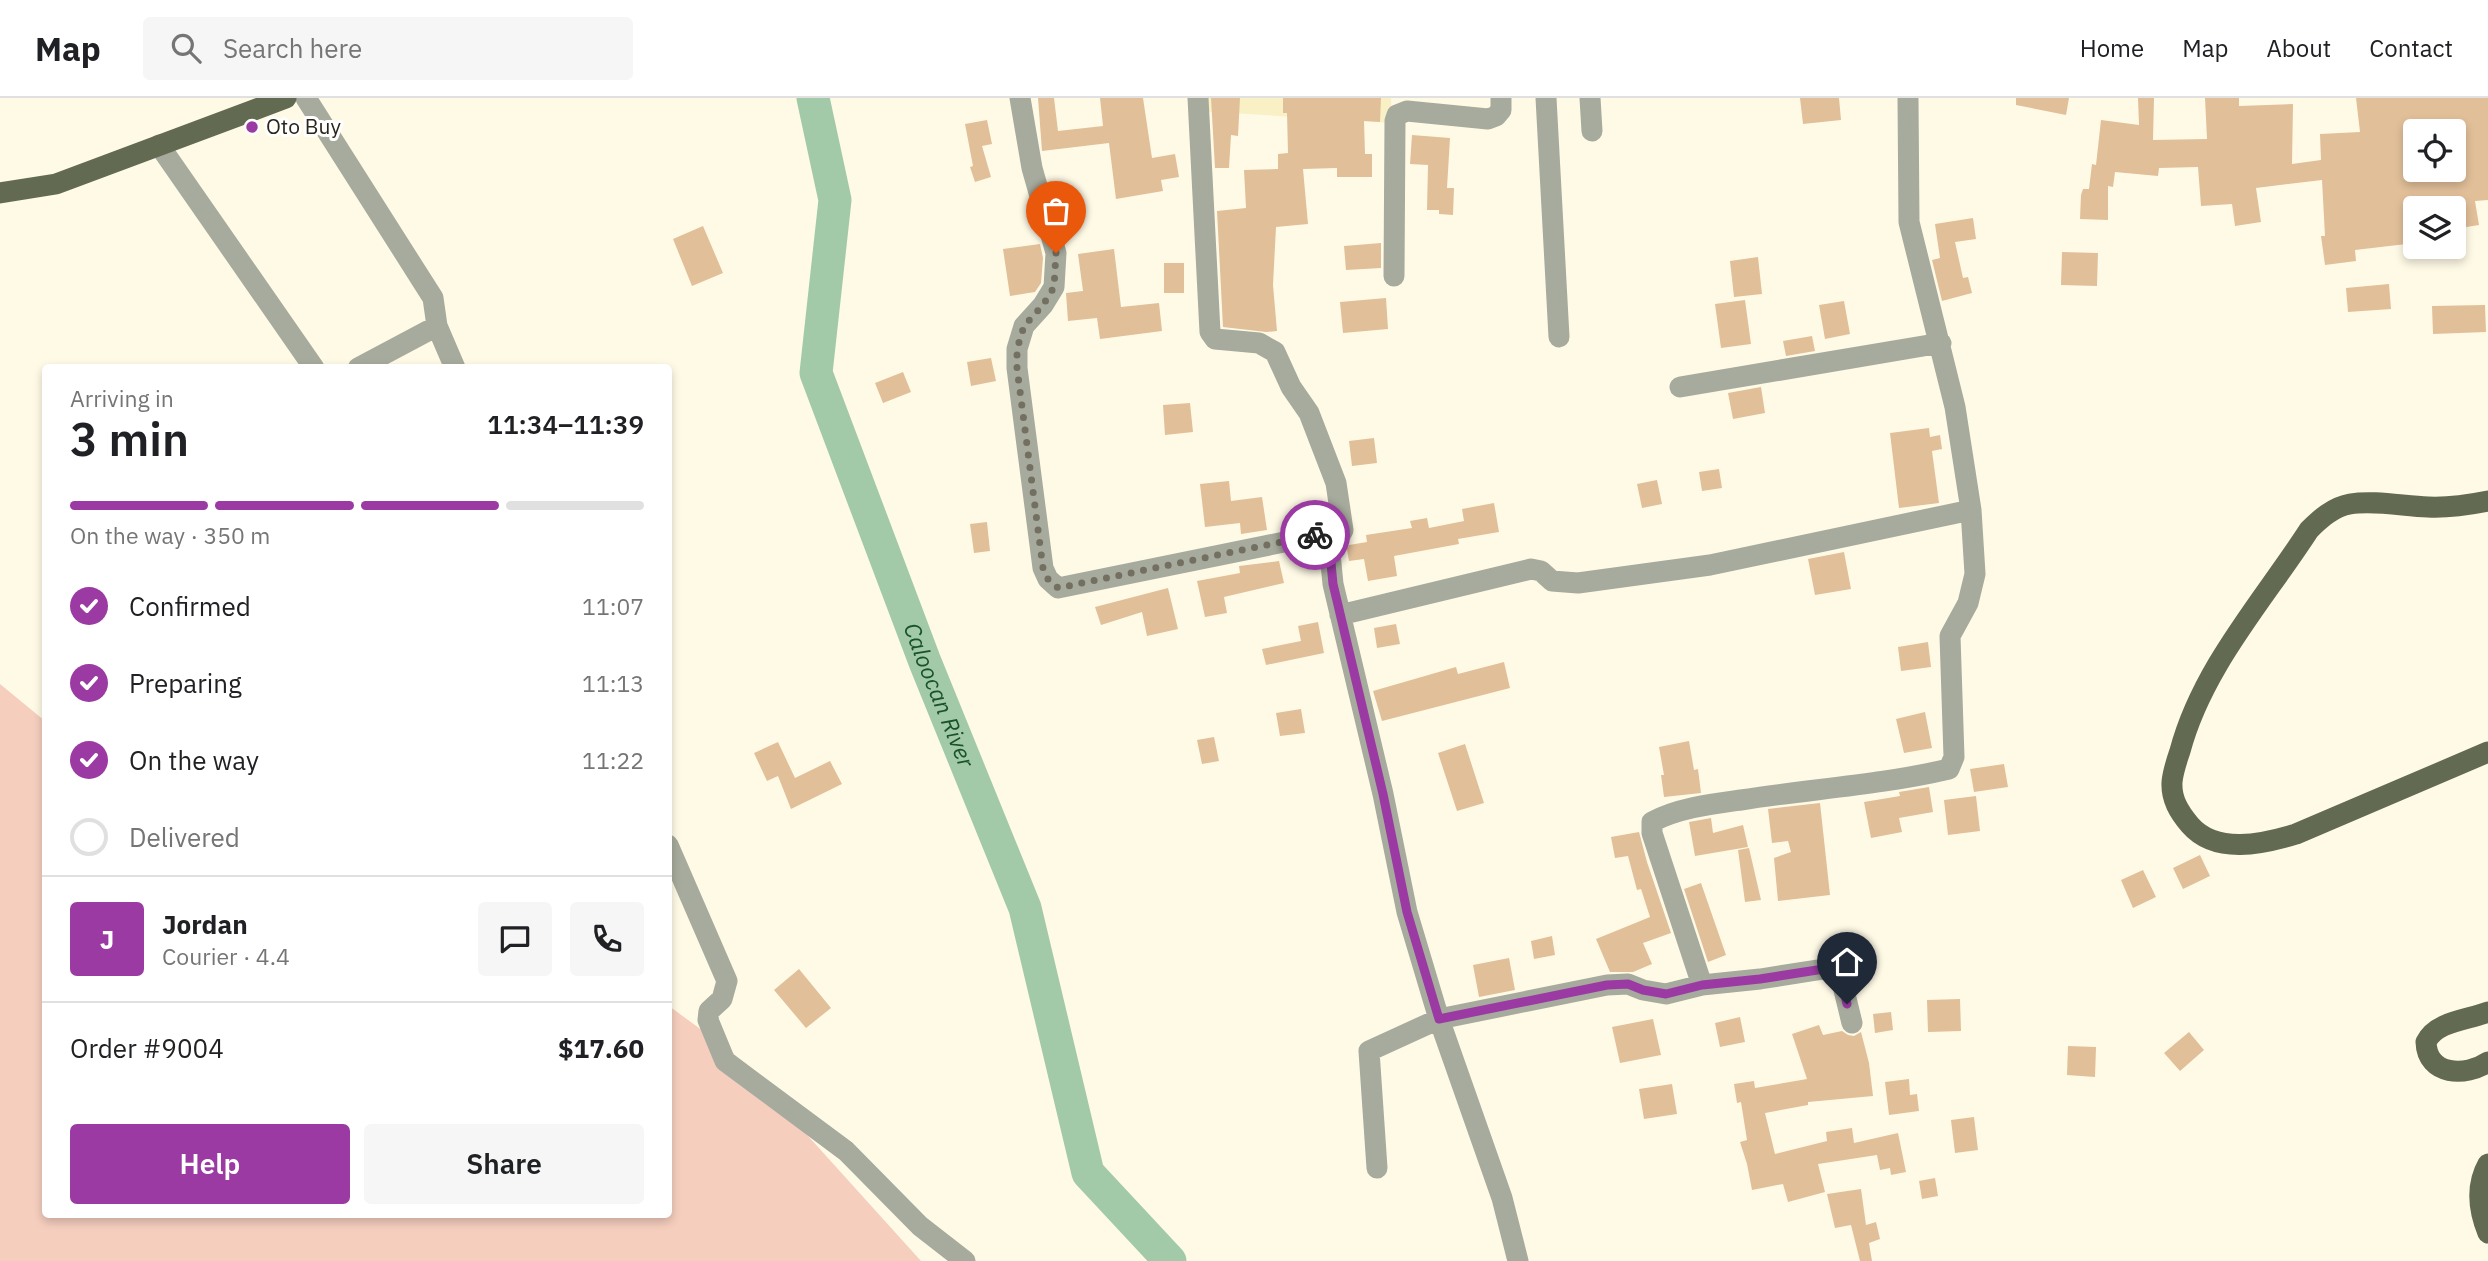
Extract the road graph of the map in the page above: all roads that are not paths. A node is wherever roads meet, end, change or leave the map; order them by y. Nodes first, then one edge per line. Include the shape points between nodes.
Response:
1 (286, 98) edge
2 (306, 98) edge
3 (1020, 98) edge
4 (1198, 98) edge
5 (1501, 98) edge
6 (1546, 98) edge
7 (1590, 98) edge
8 (1908, 98) edge
9 (1592, 131) dead end
10 (159, 145) junction
11 (0, 193) edge
12 (1394, 276) dead end
13 (437, 326) junction
14 (1559, 337) dead end
15 (1941, 343) junction
16 (311, 364) edge
17 (366, 364) edge
18 (453, 364) edge
19 (1680, 387) dead end
20 (2488, 501) edge
21 (1971, 510) junction
22 (1343, 530) junction
23 (1340, 615) junction
24 (2488, 752) edge
25 (672, 854) edge
26 (1702, 985) junction
27 (2488, 1012) edge
28 (1439, 1019) junction
29 (1852, 1023) dead end
30 (2488, 1062) edge
31 (2488, 1164) edge
32 (1377, 1168) dead end
33 (2488, 1233) edge
34 (965, 1261) edge
35 (1518, 1261) edge

1 - 10 main road
2 - 13 street via 433,298
3 - 22 street via 1032,168 1056,253 1054,287 1024,326 1017,358 1037,530 1048,579 1058,588
4 - 22 street via 1210,332 1215,339 1259,343 1275,352 1317,429 1336,483
5 - 12 street via 1501,110 1488,119 1407,111 1397,115
6 - 14 street
7 - 9 street
8 - 15 street via 1909,222
10 - 11 main road via 56,184
10 - 16 street
13 - 17 street
13 - 18 street
15 - 19 street
15 - 21 street
20 - 24 main road via 2432,508 2350,504 2321,518 2229,647 2196,704 2172,782 2177,807 2194,830 2245,845 2296,834
21 - 23 street via 1710,565 1578,583 1552,582 1541,571 1531,569
21 - 26 street via 1975,574 1968,603 1950,636 1954,757 1949,769 1713,804 1652,822
22 - 23 street via 1330,553
23 - 28 street via 1407,912
25 - 34 street via 727,981 708,1020 725,1061 846,1151 920,1226
26 - 28 street via 1666,994 1628,984 1607,985
26 - 29 street via 1830,968 1843,986
27 - 30 main road via 2433,1031 2426,1042 2432,1061 2448,1071 2471,1070
28 - 32 street via 1369,1051
28 - 35 street via 1502,1198
31 - 33 main road via 2479,1202

